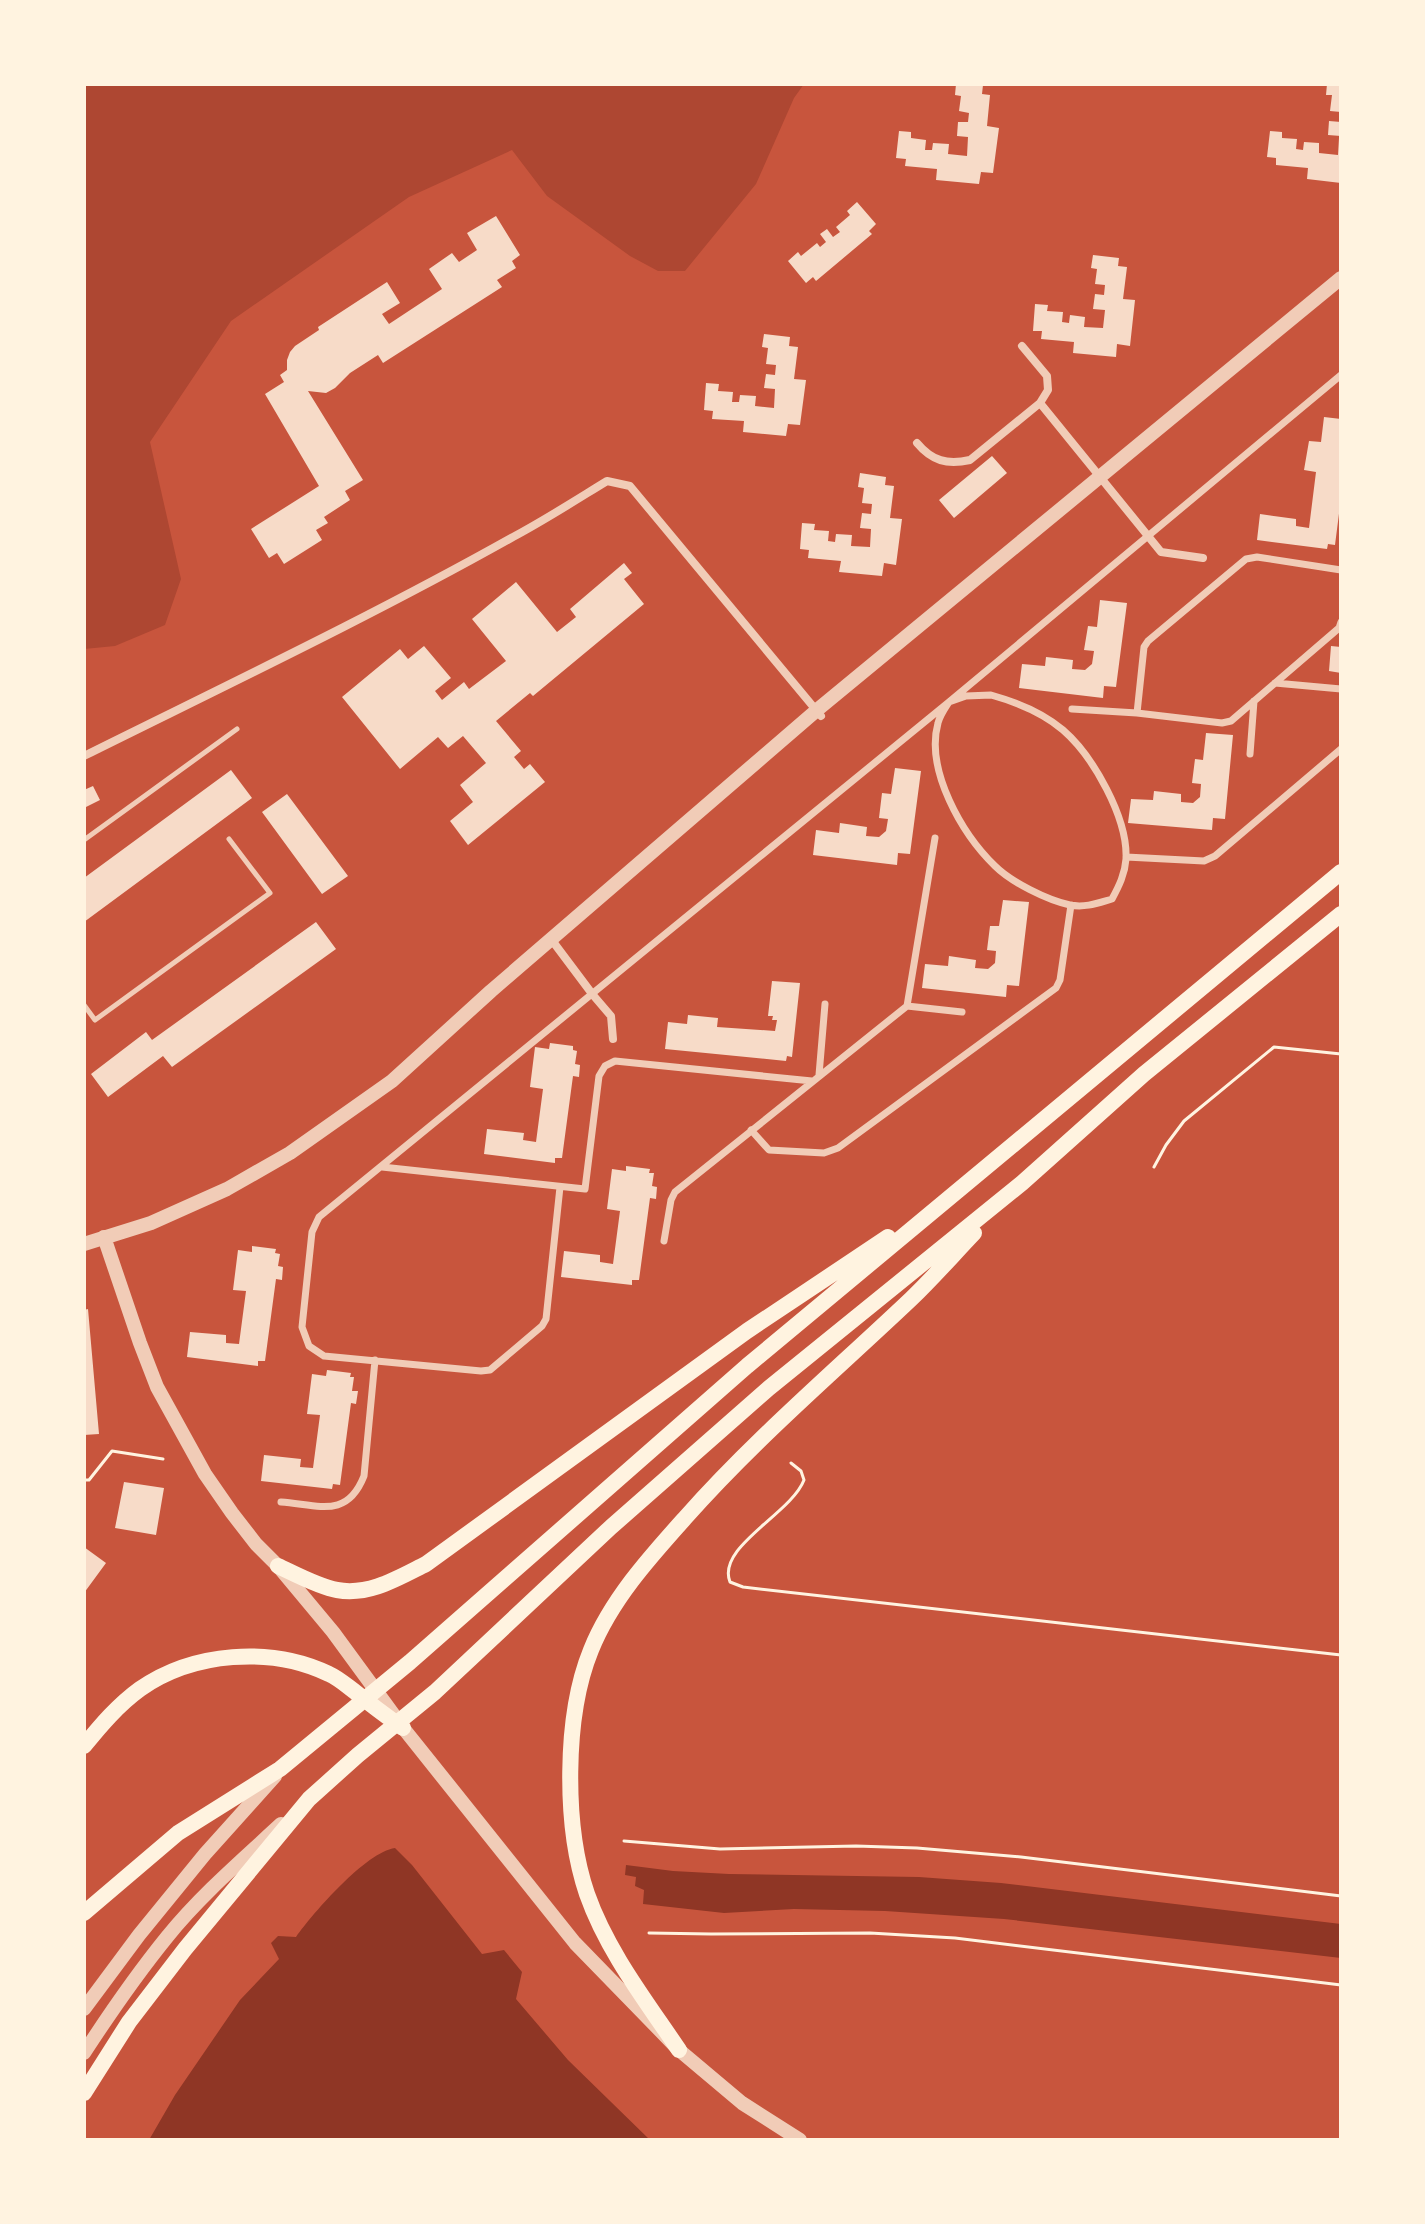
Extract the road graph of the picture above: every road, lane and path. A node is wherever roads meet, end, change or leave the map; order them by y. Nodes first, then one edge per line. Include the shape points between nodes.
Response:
1 (1341, 278) edge
2 (1341, 288) edge
3 (1022, 346) dead end
4 (1341, 375) edge
5 (1040, 403) junction
6 (917, 443) dead end
7 (1103, 480) junction
8 (1149, 537) junction
9 (1203, 558) dead end
10 (1341, 570) edge
11 (1341, 622) edge
12 (1275, 683) junction
13 (1341, 689) edge
14 (1254, 701) junction
15 (949, 702) junction
16 (1072, 709) dead end
17 (819, 713) junction
18 (1137, 713) junction
19 (237, 729) dead end
20 (1341, 749) edge
21 (1250, 754) dead end
22 (84, 756) edge
23 (935, 838) dead end
24 (229, 839) dead end
25 (84, 840) edge
26 (1126, 857) junction
27 (1341, 872) edge
28 (1071, 905) junction
29 (1341, 914) edge
30 (553, 942) junction
31 (593, 995) junction
32 (825, 1004) dead end
33 (84, 1005) edge
34 (907, 1006) junction
35 (962, 1012) dead end
36 (613, 1039) dead end
37 (1341, 1054) edge
38 (819, 1075) junction
39 (812, 1081) junction
40 (751, 1130) junction
41 (382, 1167) junction
42 (1154, 1167) dead end
43 (1022, 1183) junction
44 (560, 1187) junction
45 (960, 1190) junction
46 (105, 1241) junction
47 (664, 1241) dead end
48 (84, 1244) edge
49 (84, 1253) edge
50 (375, 1360) junction
51 (163, 1459) dead end
52 (791, 1463) dead end
53 (84, 1480) edge
54 (281, 1502) dead end
55 (278, 1566) junction
56 (1341, 1655) edge
57 (404, 1729) junction
58 (84, 1746) edge
59 (280, 1769) junction
60 (309, 1799) junction
61 (624, 1841) dead end
62 (1341, 1896) edge
63 (84, 1913) edge
64 (649, 1933) dead end
65 (1341, 1985) edge
66 (84, 2009) edge
67 (679, 2050) junction
68 (84, 2053) edge
69 (84, 2093) edge
70 (800, 2140) edge

1 - 7 street
2 - 7 street
3 - 5 street via 1047,376 1048,390
4 - 8 street
5 - 6 street via 970,460 940,462
5 - 7 street
7 - 8 street
7 - 17 street
8 - 9 street via 1161,552
8 - 15 street
10 - 18 street via 1246,559 1148,641
11 - 12 street
12 - 13 street
12 - 14 street
14 - 18 street via 1222,723
14 - 21 street
15 - 26 street via 991,695 1015,702 1082,747 1111,797
15 - 28 street via 935,737 940,774 973,841 1023,886
15 - 31 street
16 - 18 street
17 - 22 street via 630,486 607,481 464,563
17 - 30 street
19 - 25 lane
20 - 26 street via 1215,856 1204,861
23 - 34 street
24 - 33 lane via 270,893 95,1020
26 - 28 street via 1112,899
27 - 45 main road
28 - 40 street via 1056,988 838,1148 824,1153 769,1150
29 - 43 main road via 1144,1074
30 - 31 street
30 - 46 street via 397,1086 292,1161 151,1230
31 - 36 street via 611,1016
31 - 41 street
32 - 38 street
34 - 35 street
34 - 38 street
37 - 42 path via 1274,1047 1184,1121
38 - 39 street
39 - 40 street
39 - 44 street via 615,1061 599,1076 585,1189
40 - 47 street via 675,1192
41 - 44 street
41 - 50 street via 314,1224 302,1327 309,1346 324,1356
43 - 60 main road via 769,1388 435,1692
43 - 67 main road via 913,1297 720,1478 615,1605 591,1649 574,1716 574,1841 587,1894 613,1950
44 - 50 street via 542,1326 490,1370
45 - 55 main road via 747,1331 426,1564 361,1591 335,1590
45 - 59 main road via 747,1366
46 - 48 street
46 - 49 street
46 - 55 street via 157,1387 180,1432 232,1513
50 - 54 street via 364,1476 358,1490 336,1507
51 - 53 path via 112,1451
52 - 56 path via 801,1471 801,1488 738,1549 729,1562 730,1582
55 - 57 street
57 - 58 main road via 331,1675 305,1664 239,1656 203,1662 142,1688
57 - 67 street via 575,1943
59 - 63 main road via 178,1833
59 - 66 street via 205,1854
60 - 68 street via 168,1935
60 - 69 main road via 129,2022
61 - 62 path via 720,1849 917,1848
64 - 65 path via 955,1938
67 - 70 street via 742,2103

